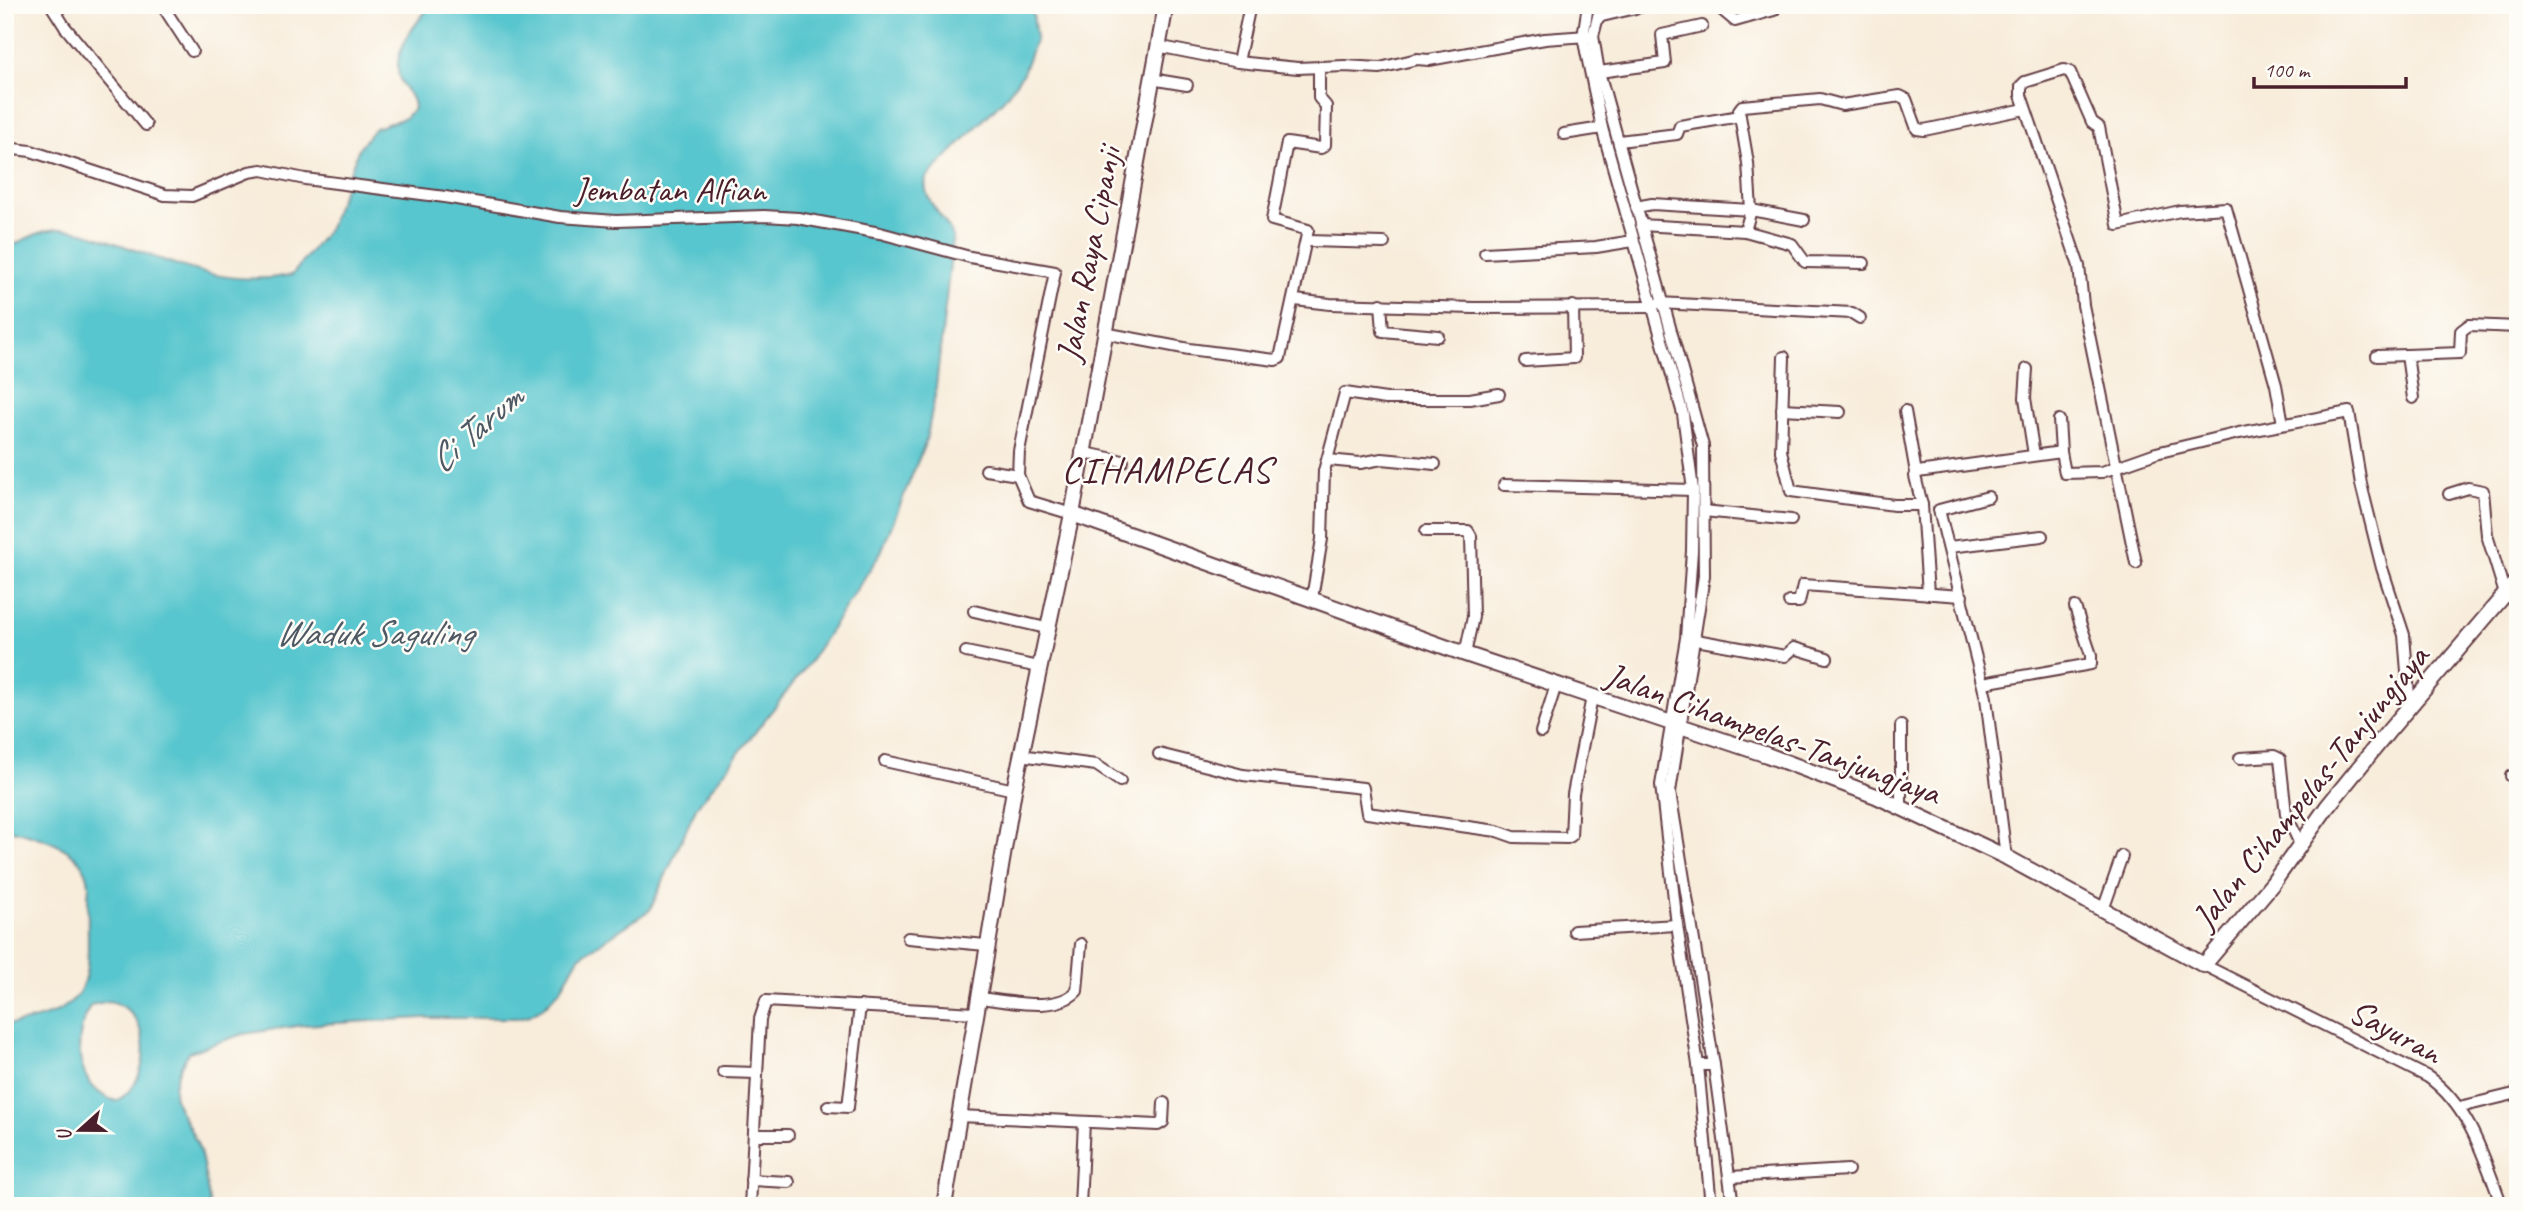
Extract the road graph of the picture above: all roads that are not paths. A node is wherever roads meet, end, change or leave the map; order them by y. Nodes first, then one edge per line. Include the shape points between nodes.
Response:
1 (51, 5) edge
2 (163, 5) edge
3 (1166, 5) edge
4 (1250, 5) edge
5 (1588, 5) edge
6 (1648, 5) edge
7 (1716, 5) edge
8 (1774, 10) dead end
9 (1600, 11) edge
10 (1702, 26) dead end
11 (1588, 36) junction
12 (1157, 46) junction
13 (192, 51) dead end
14 (1238, 62) junction
15 (1319, 69) junction
16 (1599, 72) junction
17 (1151, 79) junction
18 (1187, 85) dead end
19 (2025, 109) junction
20 (1740, 116) junction
21 (146, 125) dead end
22 (1602, 128) junction
23 (1564, 134) dead end
24 (1619, 141) junction
25 (5, 148) edge
26 (1636, 207) junction
27 (1751, 210) junction
28 (1804, 220) dead end
29 (1641, 225) junction
30 (1745, 231) junction
31 (1307, 241) junction
32 (1633, 241) junction
33 (1384, 243) dead end
34 (1485, 253) dead end
35 (1864, 263) dead end
36 (1295, 300) junction
37 (1381, 304) junction
38 (1656, 304) junction
39 (1573, 306) junction
40 (1860, 318) dead end
41 (2518, 327) edge
42 (1104, 333) junction
43 (1438, 335) dead end
44 (2407, 355) junction
45 (2377, 356) dead end
46 (1784, 357) dead end
47 (1525, 361) dead end
48 (2027, 369) dead end
49 (1499, 394) dead end
50 (2413, 398) dead end
51 (1783, 409) junction
52 (1905, 411) dead end
53 (1840, 412) dead end
54 (2059, 420) dead end
55 (2283, 424) junction
56 (1696, 446) junction
57 (1081, 452) junction
58 (2062, 452) junction
59 (2034, 456) junction
60 (1328, 460) junction
61 (1123, 461) dead end
62 (1435, 464) dead end
63 (2116, 467) junction
64 (986, 470) dead end
65 (1916, 473) junction
66 (1018, 475) junction
67 (1504, 485) dead end
68 (1693, 490) junction
69 (2449, 494) dead end
70 (1988, 497) dead end
71 (1922, 505) junction
72 (1704, 511) junction
73 (1072, 513) junction
74 (1791, 520) dead end
75 (1426, 531) dead end
76 (2042, 536) dead end
77 (1949, 547) junction
78 (2136, 563) dead end
79 (1698, 575) junction
80 (2518, 579) edge
81 (1928, 594) junction
82 (2505, 594) junction
83 (1962, 596) junction
84 (1312, 598) junction
85 (1789, 602) dead end
86 (2075, 607) dead end
87 (974, 611) dead end
88 (1046, 628) junction
89 (1696, 640) junction
90 (966, 652) dead end
91 (1465, 654) junction
92 (1827, 658) dead end
93 (1038, 667) junction
94 (1983, 683) junction
95 (1556, 685) junction
96 (1592, 697) junction
97 (2410, 708) junction
98 (1676, 723) junction
99 (1901, 726) dead end
100 (1541, 732) dead end
101 (1158, 754) dead end
102 (1020, 755) junction
103 (2240, 758) dead end
104 (886, 761) dead end
105 (1120, 781) dead end
106 (1014, 790) junction
107 (1901, 807) junction
108 (2300, 844) junction
109 (2122, 856) dead end
110 (2006, 857) junction
111 (2103, 910) junction
112 (1677, 926) junction
113 (1574, 931) dead end
114 (908, 938) dead end
115 (1081, 944) dead end
116 (986, 945) junction
117 (2204, 965) junction
118 (1691, 967) junction
119 (977, 998) junction
120 (860, 1006) junction
121 (975, 1013) junction
122 (1706, 1065) junction
123 (723, 1072) dead end
124 (757, 1073) junction
125 (2518, 1093) edge
126 (1164, 1103) dead end
127 (828, 1106) dead end
128 (2460, 1107) junction
129 (959, 1116) junction
130 (1084, 1122) junction
131 (754, 1135) junction
132 (788, 1135) dead end
133 (1848, 1170) dead end
134 (1730, 1178) junction
135 (751, 1180) junction
136 (789, 1182) dead end
137 (750, 1206) edge
138 (944, 1206) edge
139 (1080, 1206) edge
140 (1711, 1206) edge
141 (1733, 1206) edge
142 (2502, 1206) edge

1 - 21 street
2 - 13 street
3 - 12 main road, Jalan Raya Cipanji
4 - 14 street
5 - 11 street
6 - 9 street
7 - 8 street via 1735,21
9 - 11 street
10 - 16 street via 1662,35 1665,63
11 - 15 street via 1545,39 1380,68
11 - 16 street
11 - 22 street
12 - 14 street
12 - 17 main road, Jalan Raya Cipanji
14 - 15 street
15 - 31 street via 1319,98 1326,106 1325,145 1287,143 1272,220 1307,229
16 - 24 street
17 - 18 street
17 - 42 main road, Jalan Raya Cipanji
19 - 20 street via 1924,130 1917,129 1906,99 1900,96 1842,105 1820,99 1742,106
19 - 55 street via 2021,86 2025,82 2070,72 2092,122 2099,127 2118,225 2180,211 2226,208
19 - 63 street via 2079,266
20 - 24 street via 1681,126 1677,134
20 - 27 street
22 - 23 street
22 - 32 street
24 - 26 street
25 - 66 street, Jembatan Alfian via 31,151 164,195 192,196 256,170 560,217 616,221 799,218 1054,272
26 - 27 street
26 - 29 street
27 - 28 street
27 - 30 street
29 - 30 street
29 - 38 street
30 - 35 street via 1792,244 1805,262
31 - 33 street
31 - 36 street
32 - 34 street
32 - 38 street
36 - 37 street
36 - 42 street via 1282,356 1277,360
37 - 39 street
37 - 43 street via 1383,331
38 - 39 street
38 - 40 street via 1784,307 1856,313
38 - 56 street
39 - 47 street via 1574,358
41 - 44 street via 2469,325 2461,331 2460,353
42 - 57 main road, Jalan Raya Cipanji
44 - 45 street
44 - 50 street
46 - 51 street
48 - 59 street via 2025,398
49 - 60 street via 1470,399 1386,399 1345,393
51 - 53 street
51 - 71 street via 1783,464 1791,491
52 - 65 street
54 - 58 street
55 - 63 street
55 - 97 street via 2343,411 2351,414 2361,484 2404,635
56 - 68 street
56 - 72 street
57 - 61 street
57 - 73 main road, Jalan Raya Cipanji
58 - 59 street
58 - 63 street via 2066,473
59 - 65 street
60 - 62 street
60 - 84 street
63 - 78 street
64 - 66 street
65 - 71 street
66 - 73 street via 1030,501
67 - 68 street
68 - 79 street
69 - 82 street via 2468,488 2483,491 2487,535
70 - 77 street via 1939,508
71 - 81 street
72 - 74 street
72 - 79 street
73 - 84 main road, Jalan Cihampelas-Tanjungjaya
73 - 88 main road, Jalan Raya Cipanji
75 - 91 street via 1468,531 1471,536 1474,617
76 - 77 street
77 - 83 street
79 - 89 street
79 - 98 street
80 - 82 main road, Jalan Cihampelas-Tanjungjaya
81 - 83 street
81 - 85 street via 1803,585 1799,603
82 - 97 main road, Jalan Cihampelas-Tanjungjaya
83 - 94 street
84 - 91 main road, Jalan Cihampelas-Tanjungjaya
86 - 94 street via 2091,664
87 - 88 street
88 - 93 main road, Jalan Raya Cipanji
89 - 92 street via 1785,656 1794,648
89 - 98 street
90 - 93 street
91 - 95 main road, Jalan Cihampelas-Tanjungjaya
93 - 102 main road, Jalan Raya Cipanji
94 - 110 street
95 - 96 main road, Jalan Cihampelas-Tanjungjaya
95 - 100 street
96 - 98 main road, Jalan Cihampelas-Tanjungjaya
96 - 101 street via 1573,794 1571,836 1567,838 1514,837 1367,813 1363,788 1243,775
97 - 108 main road, Jalan Cihampelas-Tanjungjaya
98 - 107 main road, Jalan Cihampelas-Tanjungjaya
98 - 112 street via 1661,785
98 - 118 street via 1670,792
99 - 107 street
102 - 105 street via 1096,765
102 - 106 main road, Jalan Raya Cipanji
103 - 108 street via 2280,759 2286,814
104 - 106 street
106 - 116 main road, Jalan Raya Cipanji
107 - 110 main road, Jalan Cihampelas-Tanjungjaya
108 - 117 main road, Jalan Cihampelas-Tanjungjaya
109 - 111 street
110 - 111 main road, Jalan Cihampelas-Tanjungjaya
111 - 117 main road, Jalan Cihampelas-Tanjungjaya
112 - 113 street
112 - 118 street
114 - 116 street
115 - 119 street via 1077,991 1068,999 1049,1003
116 - 119 main road, Jalan Raya Cipanji
117 - 128 street, Sayuran via 2428,1077
118 - 122 street
118 - 122 street
119 - 121 main road, Jalan Raya Cipanji
120 - 121 street
120 - 124 street via 766,1001 760,1019
120 - 127 street via 848,1107
121 - 129 main road, Jalan Raya Cipanji
122 - 134 street
122 - 140 street
123 - 124 street
124 - 131 street
125 - 128 street
126 - 130 street via 1160,1125
128 - 142 street, Sayuran
129 - 130 street
129 - 138 main road, Jalan Raya Cipanji
130 - 139 street
131 - 132 street
131 - 135 street
133 - 134 street
134 - 141 street
135 - 136 street
135 - 137 street

